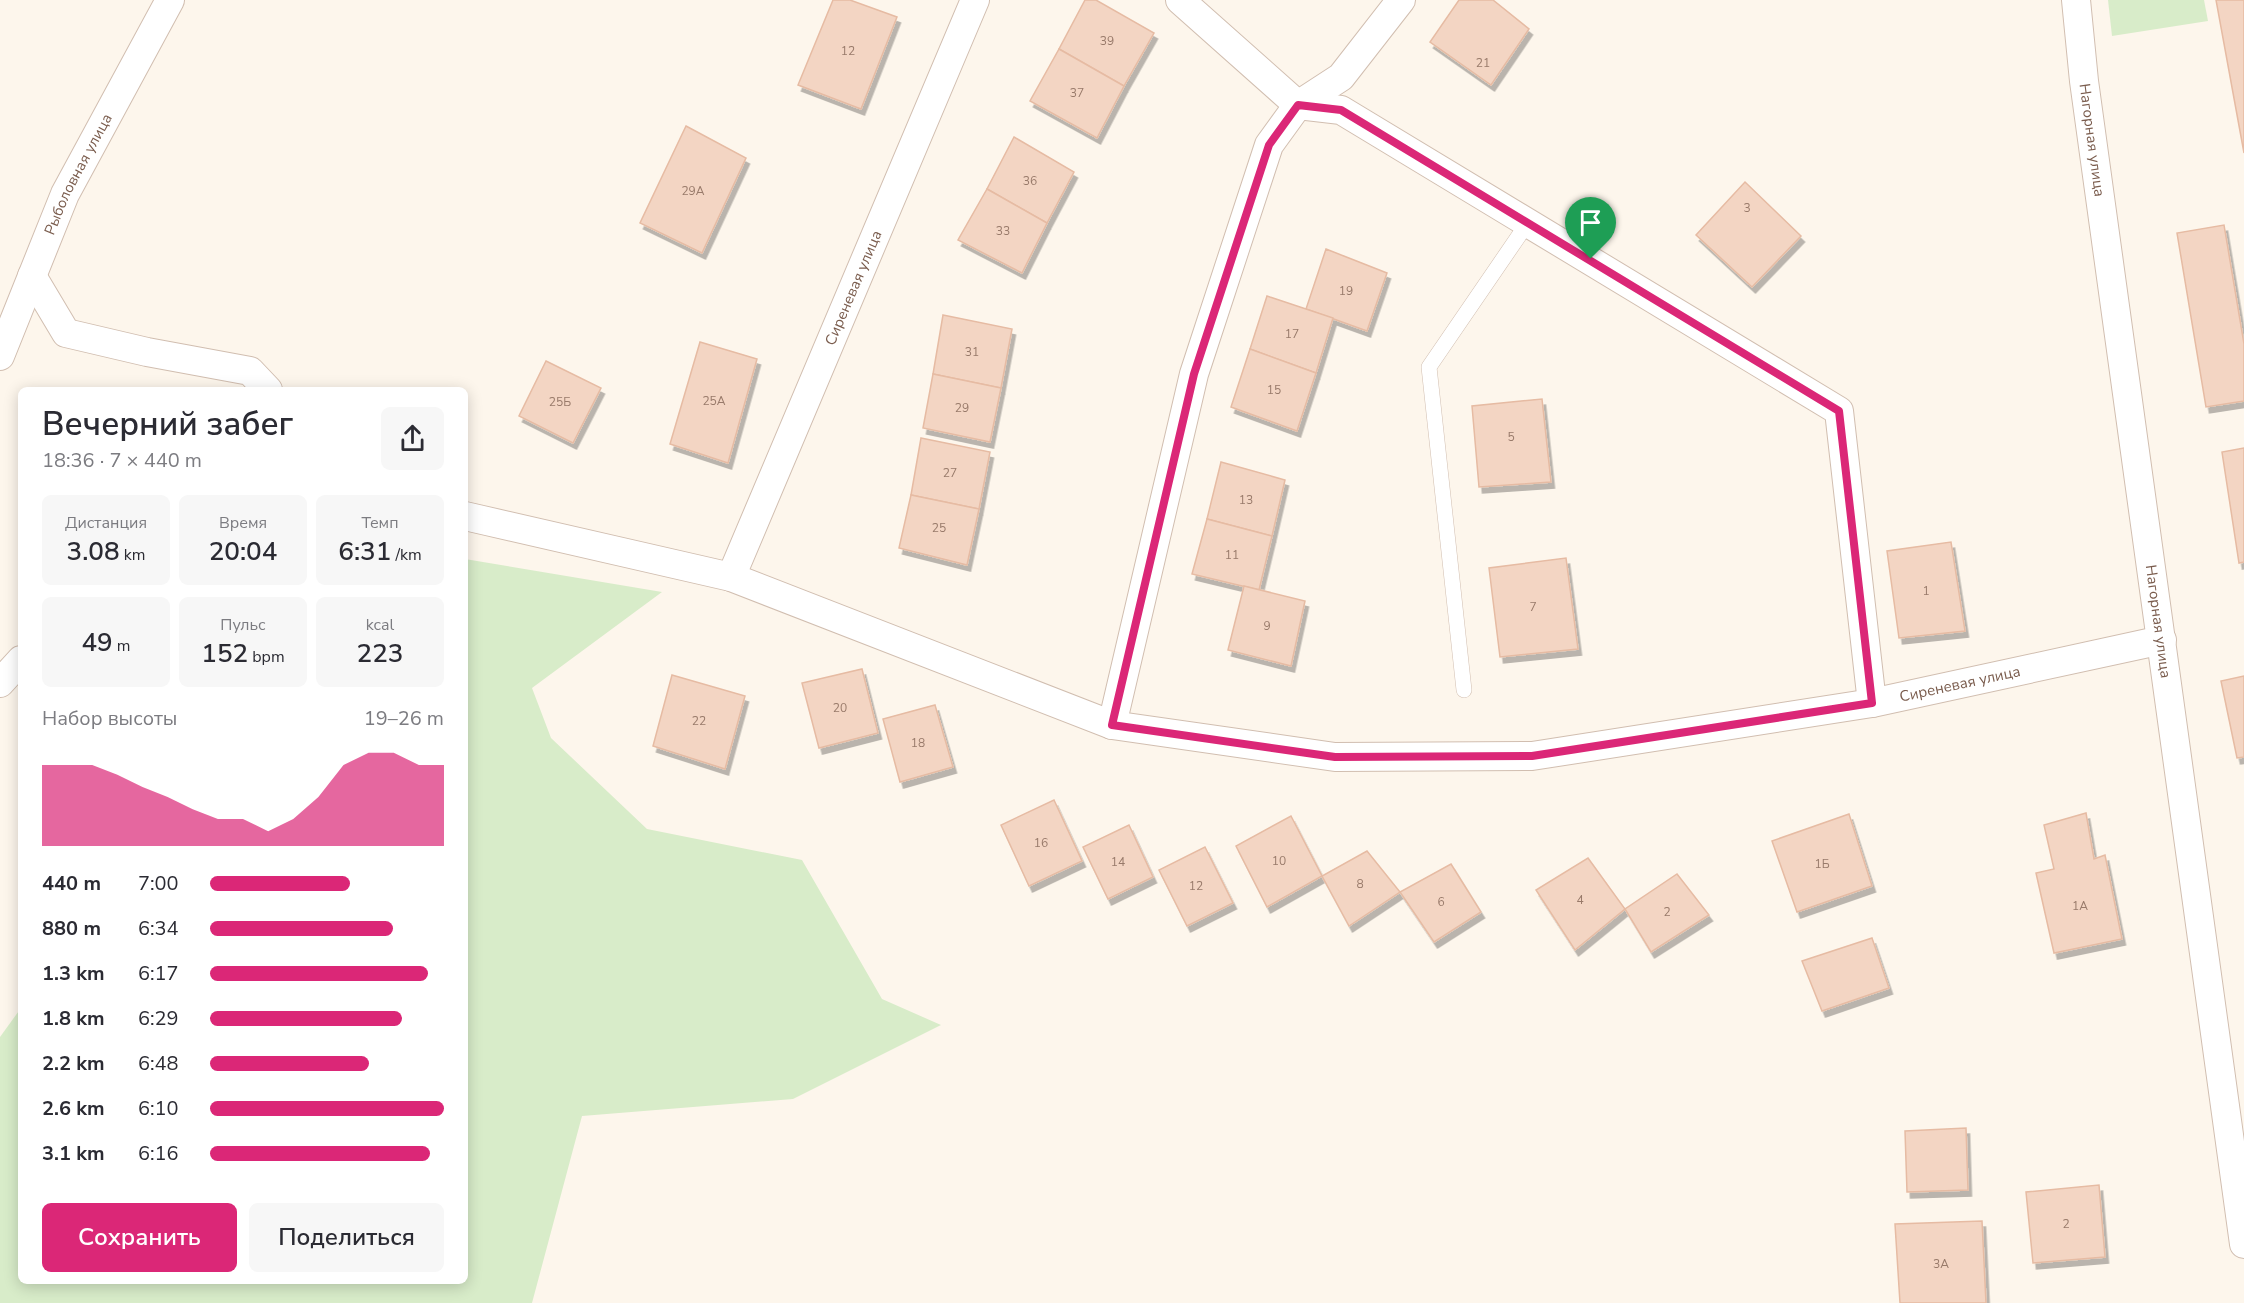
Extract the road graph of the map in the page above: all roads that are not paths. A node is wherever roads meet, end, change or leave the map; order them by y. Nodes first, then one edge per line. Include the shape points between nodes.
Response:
1 (170, 0) edge
2 (975, 0) edge
3 (1180, 0) edge
4 (1401, 0) edge
5 (2076, 0) edge
6 (1298, 105) junction
7 (1529, 221) junction
8 (32, 276) junction
9 (0, 356) edge
10 (265, 387) edge
11 (468, 517) edge
12 (731, 577) junction
13 (2162, 640) junction
14 (18, 663) edge
15 (0, 683) edge
16 (1464, 690) dead end
17 (1872, 703) junction
18 (1112, 725) junction
19 (2244, 1244) edge

1 - 8 street, Рыболовная улица via 65,194
2 - 12 street, Сиреневая улица
3 - 6 street
4 - 6 street via 1341,77
5 - 13 street, Нагорная улица
6 - 7 street via 1341,110
6 - 18 street via 1269,145 1194,374
7 - 16 lane via 1429,367
7 - 17 street via 1839,411
8 - 9 street, Рыболовная улица
8 - 10 street via 66,333 250,371
11 - 12 street, Сиреневая улица
12 - 18 street, Сиреневая улица
13 - 17 street, Сиреневая улица
13 - 19 street, Нагорная улица
14 - 15 street
17 - 18 street, Сиреневая улица via 1532,756 1335,757

